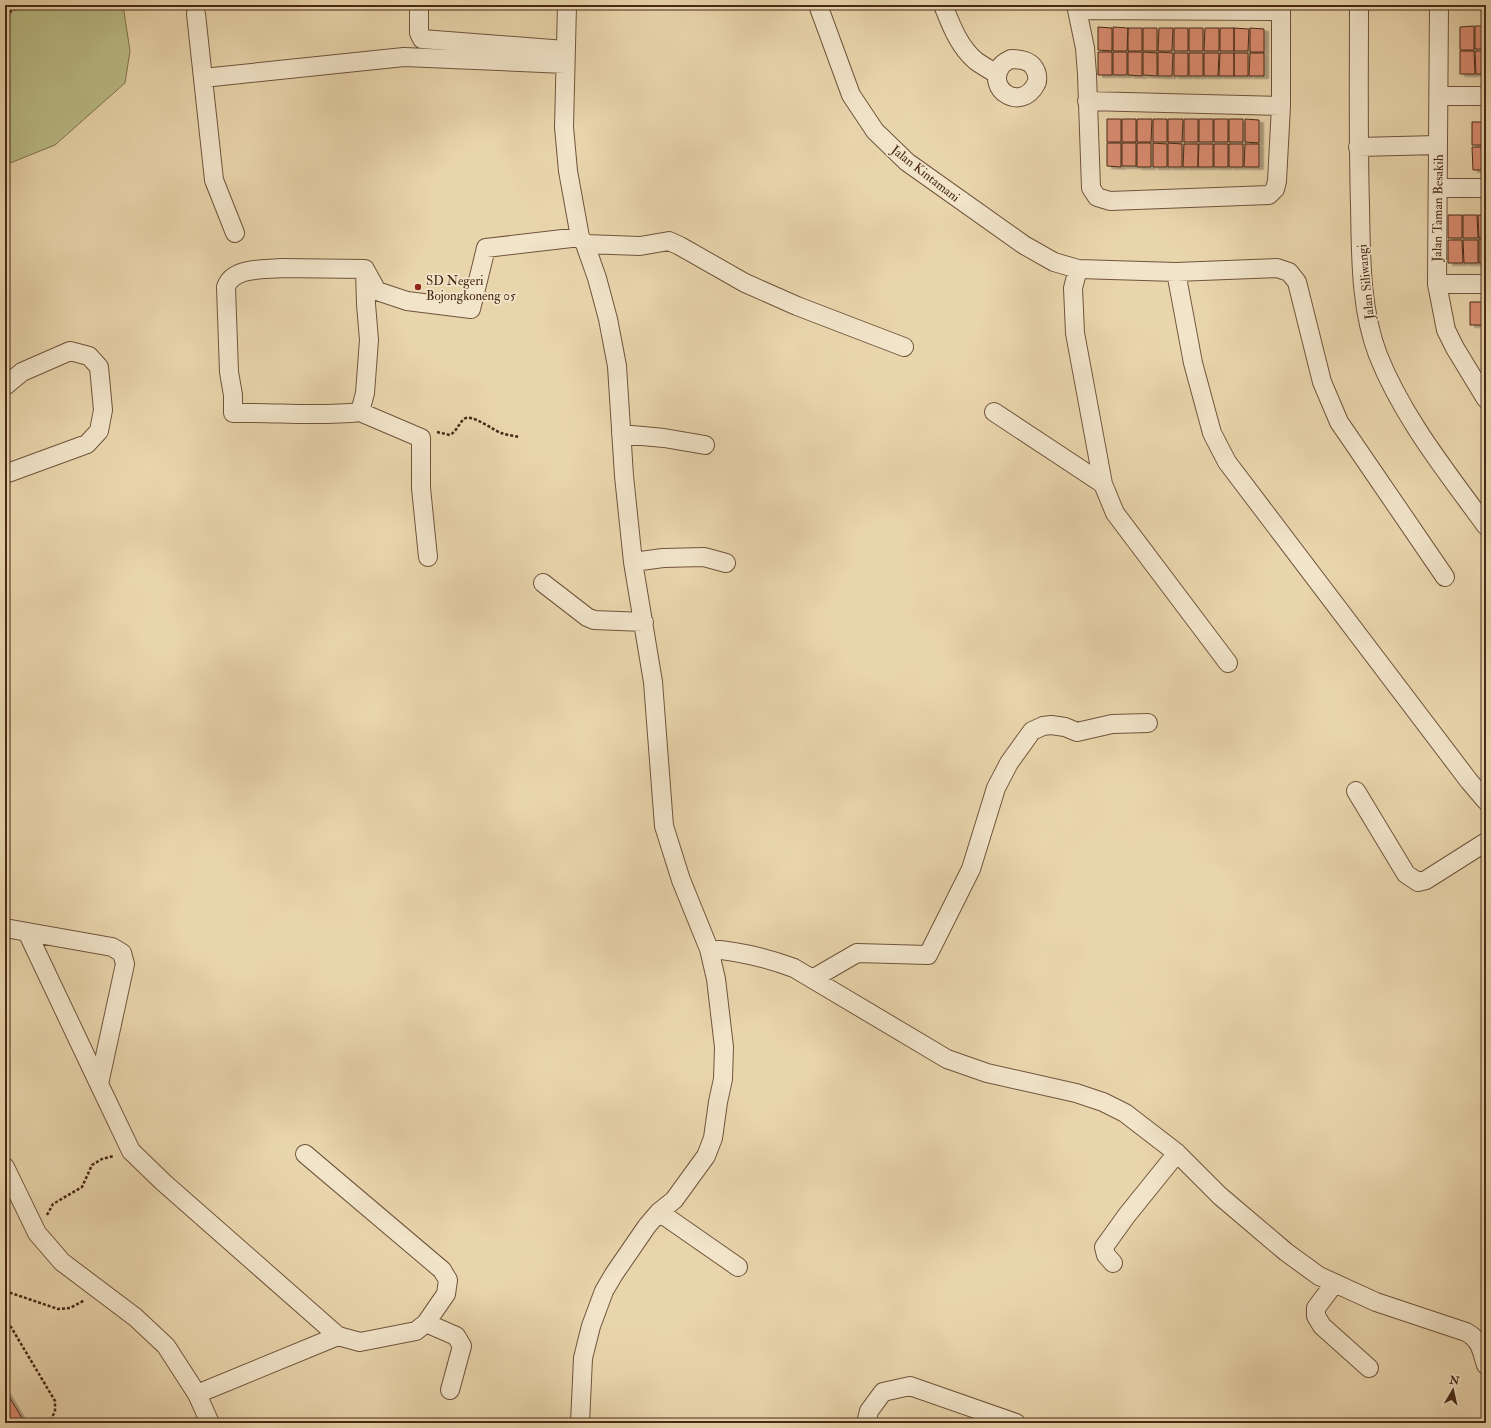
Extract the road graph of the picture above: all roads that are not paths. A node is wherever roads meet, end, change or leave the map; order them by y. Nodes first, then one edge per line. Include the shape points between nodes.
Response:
1 (419, 5) edge
2 (568, 5) edge
3 (818, 5) edge
4 (943, 5) edge
5 (1359, 5) edge
6 (1439, 5) edge
7 (1077, 7) edge
8 (1281, 8) edge
9 (196, 14) dead end
10 (565, 57) junction
11 (997, 74) dead end
12 (203, 78) junction
13 (1438, 96) junction
14 (1486, 96) edge
15 (1087, 102) junction
16 (1281, 106) junction
17 (1358, 146) junction
18 (1438, 146) junction
19 (1438, 188) junction
20 (1486, 188) edge
21 (235, 233) dead end
22 (583, 241) junction
23 (364, 269) junction
24 (1078, 269) junction
25 (1176, 272) junction
26 (1436, 284) junction
27 (1486, 284) edge
28 (904, 347) dead end
29 (1478, 375) edge
30 (5, 386) edge
31 (1486, 399) edge
32 (360, 412) junction
33 (994, 412) dead end
34 (621, 434) junction
35 (705, 445) dead end
36 (5, 474) edge
37 (1103, 484) junction
38 (1486, 526) edge
39 (428, 558) dead end
40 (633, 562) junction
41 (726, 563) dead end
42 (1445, 577) dead end
43 (543, 583) dead end
44 (644, 622) junction
45 (1228, 663) dead end
46 (1148, 723) dead end
47 (1356, 791) dead end
48 (1486, 801) edge
49 (1486, 842) edge
50 (5, 928) edge
51 (27, 932) junction
52 (709, 949) junction
53 (814, 978) junction
54 (99, 1084) junction
55 (1177, 1153) junction
56 (305, 1154) dead end
57 (5, 1167) edge
58 (659, 1212) junction
59 (1113, 1264) dead end
60 (738, 1268) dead end
61 (1334, 1284) junction
62 (426, 1323) junction
63 (338, 1336) junction
64 (1486, 1365) edge
65 (1369, 1368) dead end
66 (450, 1390) dead end
67 (197, 1394) junction
68 (210, 1423) edge
69 (580, 1423) edge
70 (866, 1423) edge
71 (1016, 1423) edge

1 - 10 street via 419,33 422,39
2 - 10 street
3 - 24 street, Jalan Kintamani via 851,95 875,131 907,162 1024,245 1054,262
4 - 11 street via 952,29 962,45 976,60
5 - 17 street, Jalan Siliwangi
6 - 13 street, Jalan Taman Besakih
7 - 8 street
7 - 15 street via 1085,48
8 - 16 street
9 - 12 street
10 - 12 street via 404,57
10 - 22 street via 564,127 568,171
12 - 21 street via 214,180
13 - 14 street
13 - 18 street, Jalan Taman Besakih
15 - 16 street
15 - 16 street via 1090,188 1097,197 1110,201 1269,195 1275,190 1277,180
17 - 18 street
17 - 38 street, Jalan Siliwangi via 1360,235 1365,303 1370,331 1392,387 1414,425
18 - 19 street, Jalan Taman Besakih
19 - 20 street
19 - 26 street, Jalan Taman Besakih
22 - 23 street via 562,238 486,248 471,309 407,301 378,290
22 - 28 street via 640,246 669,241 745,283
22 - 34 street via 597,278 613,339
23 - 32 street via 369,340 365,393
23 - 32 street via 281,268 245,271 232,277 226,287 233,412 296,415
24 - 25 street, Jalan Kintamani
24 - 37 street via 1073,288 1075,334
25 - 42 street, Jalan Kintamani via 1277,268 1289,272 1297,282 1322,382 1339,422
25 - 48 street via 1193,363 1212,433 1226,462
26 - 27 street
26 - 29 street, Jalan Taman Besakih via 1446,330 1455,348
29 - 31 street, Jalan Taman Besakih
30 - 36 street via 22,372 70,351 89,356 99,367 103,410 99,431 86,444
32 - 39 street via 421,438 421,488
33 - 37 street
34 - 35 street
34 - 40 street
37 - 45 street via 1115,513
40 - 41 street via 704,557
40 - 44 street
43 - 44 street via 586,617 594,620
44 - 52 street via 653,682 664,826 681,880
46 - 53 street via 1112,724 1077,732 1051,725 1032,731 1009,763 996,788 971,869 928,956 857,952
47 - 49 street via 1406,874 1418,882 1426,880
50 - 51 street
51 - 54 street
51 - 54 street via 122,952 125,964
52 - 53 street via 729,950 780,962
52 - 58 street via 716,979 724,1047 723,1078 713,1138 706,1156 689,1181 674,1200
53 - 55 street via 947,1059 987,1073 1103,1102 1125,1113
54 - 63 street via 131,1151
55 - 59 street via 1104,1247
55 - 61 street via 1220,1196 1286,1252
56 - 62 street via 442,1270 448,1280 446,1294
57 - 67 street via 37,1233 62,1262 135,1317 166,1346
58 - 60 street
58 - 69 street via 604,1291 583,1358
61 - 64 street via 1382,1304 1470,1334 1477,1340
61 - 65 street via 1316,1308 1316,1316 1322,1326
62 - 63 street via 416,1331 360,1342
62 - 66 street via 456,1336 462,1346
63 - 67 street
67 - 68 street
70 - 71 street via 869,1411 883,1392 910,1386

